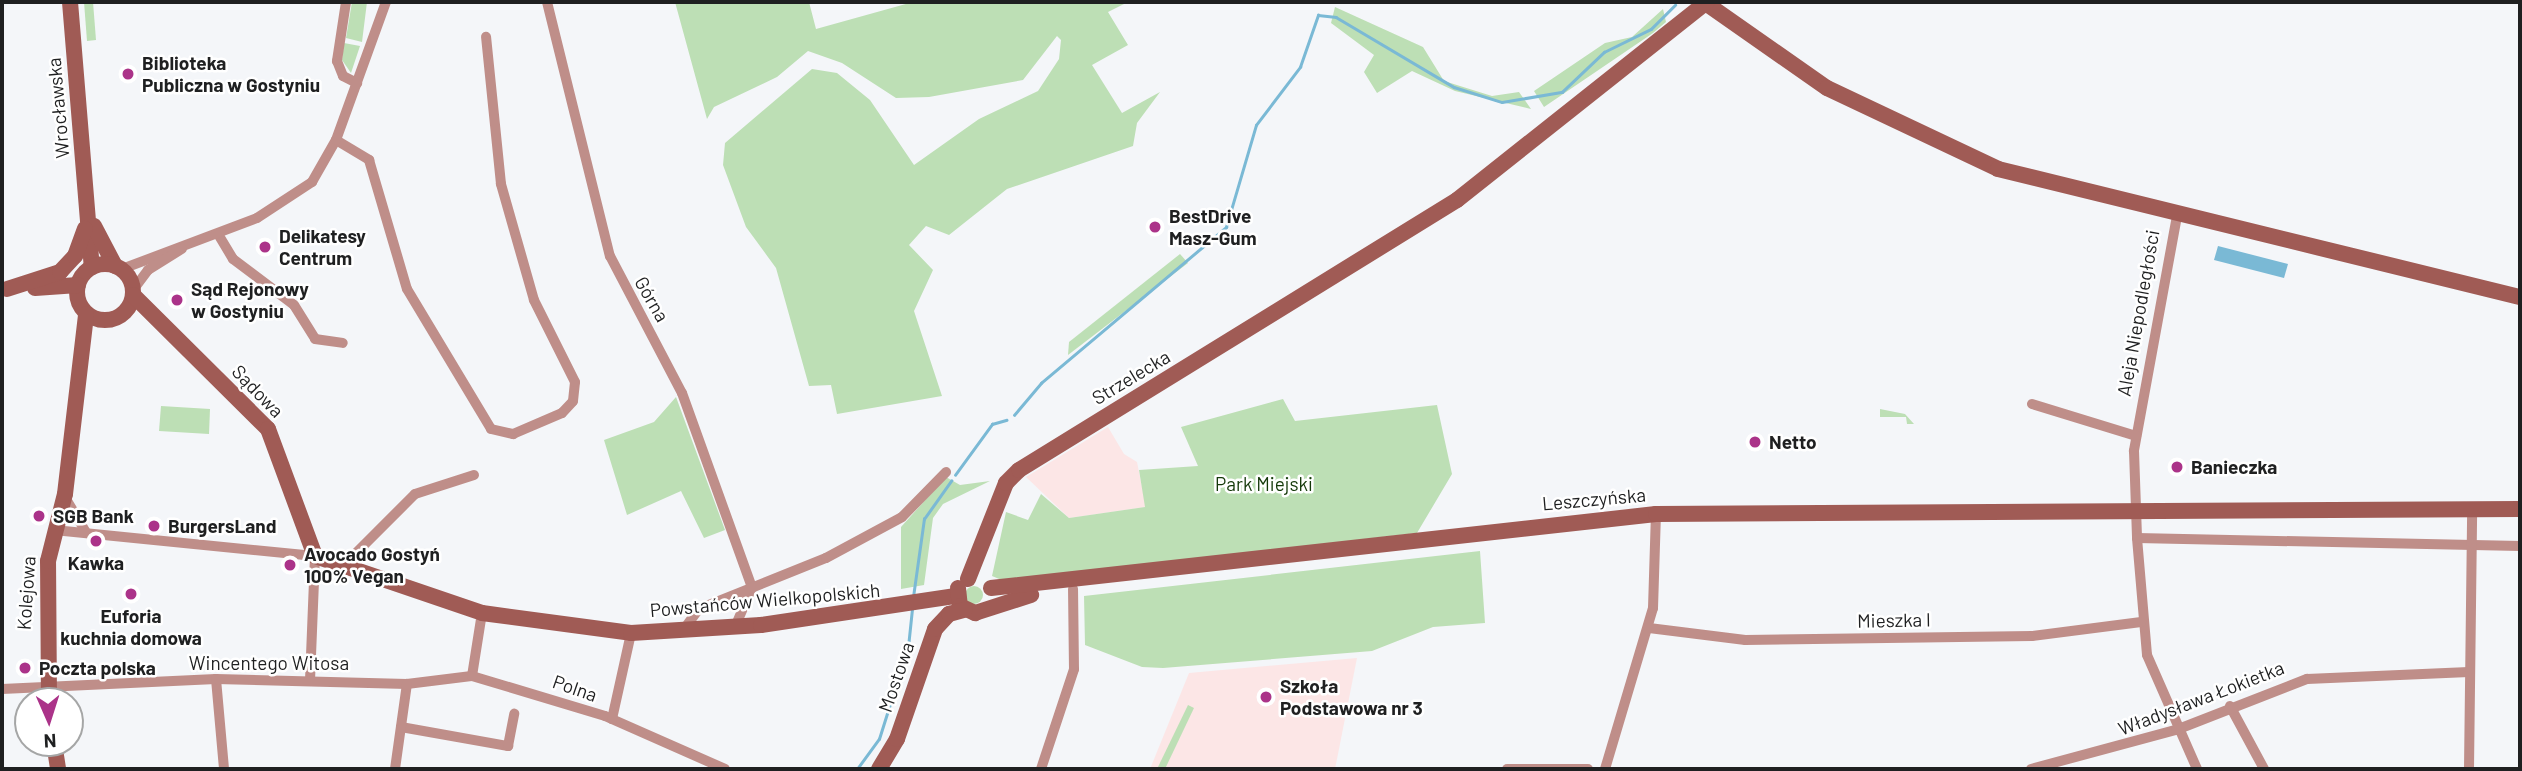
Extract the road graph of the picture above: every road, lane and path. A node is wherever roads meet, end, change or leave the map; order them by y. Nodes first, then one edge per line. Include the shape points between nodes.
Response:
1 (69, 2) edge
2 (346, 2) edge
3 (386, 2) edge
4 (547, 2) edge
5 (1705, 2) edge
6 (486, 37) dead end
7 (357, 83) junction
8 (336, 141) junction
9 (89, 210) junction
10 (2177, 216) junction
11 (218, 234) junction
12 (190, 244) junction
13 (92, 267) junction
14 (118, 268) junction
15 (78, 285) junction
16 (5, 289) edge
17 (132, 298) junction
18 (2520, 298) edge
19 (86, 314) junction
20 (103, 321) junction
21 (343, 343) dead end
22 (76, 392) junction
23 (2032, 404) dead end
24 (2136, 436) junction
25 (946, 472) dead end
26 (474, 475) dead end
27 (65, 494) junction
28 (2472, 509) junction
29 (2520, 509) edge
30 (2137, 510) junction
31 (1656, 514) junction
32 (54, 530) junction
33 (85, 531) junction
34 (990, 531) junction
35 (2137, 538) junction
36 (2472, 546) junction
37 (2520, 546) edge
38 (315, 556) junction
39 (344, 565) junction
40 (1137, 576) junction
41 (968, 579) junction
42 (752, 587) junction
43 (1073, 589) junction
44 (989, 591) junction
45 (922, 603) junction
46 (960, 603) junction
47 (748, 605) junction
48 (482, 613) junction
49 (2141, 622) junction
50 (761, 625) junction
51 (734, 627) junction
52 (1649, 628) junction
53 (935, 629) junction
54 (682, 632) junction
55 (631, 633) junction
56 (2469, 672) junction
57 (472, 676) junction
58 (216, 679) junction
59 (310, 681) junction
60 (407, 684) junction
61 (47, 687) edge
62 (84, 690) edge
63 (2230, 706) junction
64 (514, 714) dead end
65 (612, 719) junction
66 (401, 727) junction
67 (2176, 730) junction
68 (225, 769) edge
69 (395, 769) edge
70 (725, 769) edge
71 (878, 769) edge
72 (1041, 769) edge
73 (1507, 769) edge
74 (1588, 769) edge
75 (1605, 769) edge
76 (2031, 769) edge
77 (2197, 769) edge
78 (2264, 769) edge
79 (2469, 769) edge

1 - 9 street, Wrocławska
2 - 7 street via 337,61 342,76
3 - 7 street
4 - 42 street, Górna via 610,256 682,393
5 - 10 street, Aleja Niepodległości via 1827,88 1928,139 2014,174
5 - 34 street, Strzelecka via 1457,201 1019,470 1006,483
6 - 8 street via 500,184 534,300 576,382 573,401 562,413 513,434 491,429 407,289 369,160
7 - 8 street
8 - 11 street via 298,194
9 - 13 street, Wrocławska
9 - 14 street, Wrocławska
9 - 16 street via 68,265
10 - 18 street
10 - 24 street, Aleja Niepodległości
11 - 12 street
11 - 21 street via 233,259 294,305 315,339
12 - 14 street
12 - 17 street via 148,270
13 - 14 street
13 - 15 street
14 - 17 street
15 - 16 street
15 - 19 street
17 - 20 street
17 - 38 street, Sądowa via 268,429
19 - 20 street
19 - 22 street
20 - 22 street
22 - 27 street
23 - 24 street
24 - 30 street, Aleja Niepodległości
25 - 42 street via 893,523
26 - 39 street via 415,494
27 - 32 street
27 - 33 street
28 - 29 street, Leszczyńska
28 - 30 street, Leszczyńska
28 - 36 street
30 - 31 street, Leszczyńska
30 - 35 street, Aleja Niepodległości
31 - 40 street, Leszczyńska
31 - 52 street via 1657,582
32 - 33 street, Powstańców Wielkopolskich
32 - 61 street, Kolejowa via 44,630
33 - 38 street, Powstańców Wielkopolskich
34 - 41 street, Strzelecka
34 - 44 street, Strzelecka
35 - 36 street
35 - 49 street, Aleja Niepodległości
36 - 37 street
36 - 56 street
38 - 39 street, Powstańców Wielkopolskich
38 - 59 street
39 - 48 street, Powstańców Wielkopolskich
40 - 43 street, Leszczyńska
40 - 44 street, Leszczyńska
41 - 44 street
41 - 46 street, Strzelecka
42 - 47 street
42 - 54 street via 699,609
43 - 44 street, Leszczyńska
43 - 72 street via 1074,669
44 - 46 street, Powstańców Wielkopolskich via 975,613
45 - 46 street, Powstańców Wielkopolskich
45 - 50 street, Powstańców Wielkopolskich
45 - 53 street via 934,614
46 - 53 street, Mostowa
47 - 50 street
47 - 51 street
48 - 55 street, Powstańców Wielkopolskich
48 - 57 street
49 - 52 street, Mieszka I via 2032,636 1787,639
49 - 67 street, Aleja Niepodległości
50 - 51 street, Powstańców Wielkopolskich
51 - 54 street, Powstańców Wielkopolskich
52 - 75 street
53 - 71 street, Mostowa via 897,739
54 - 55 street, Powstańców Wielkopolskich
55 - 65 street
56 - 63 street, Władysława Łokietka via 2328,675
56 - 79 street
57 - 60 street, Polna
57 - 65 street, Polna
58 - 59 street, Wincentego Witosa
58 - 62 street, Wincentego Witosa
58 - 68 street
59 - 60 street, Wincentego Witosa
60 - 66 street
63 - 67 street, Władysława Łokietka
63 - 78 street
64 - 66 street via 509,746
65 - 70 street, Polna
66 - 69 street
67 - 76 street, Władysława Łokietka
67 - 77 street, Aleja Niepodległości
73 - 74 street

